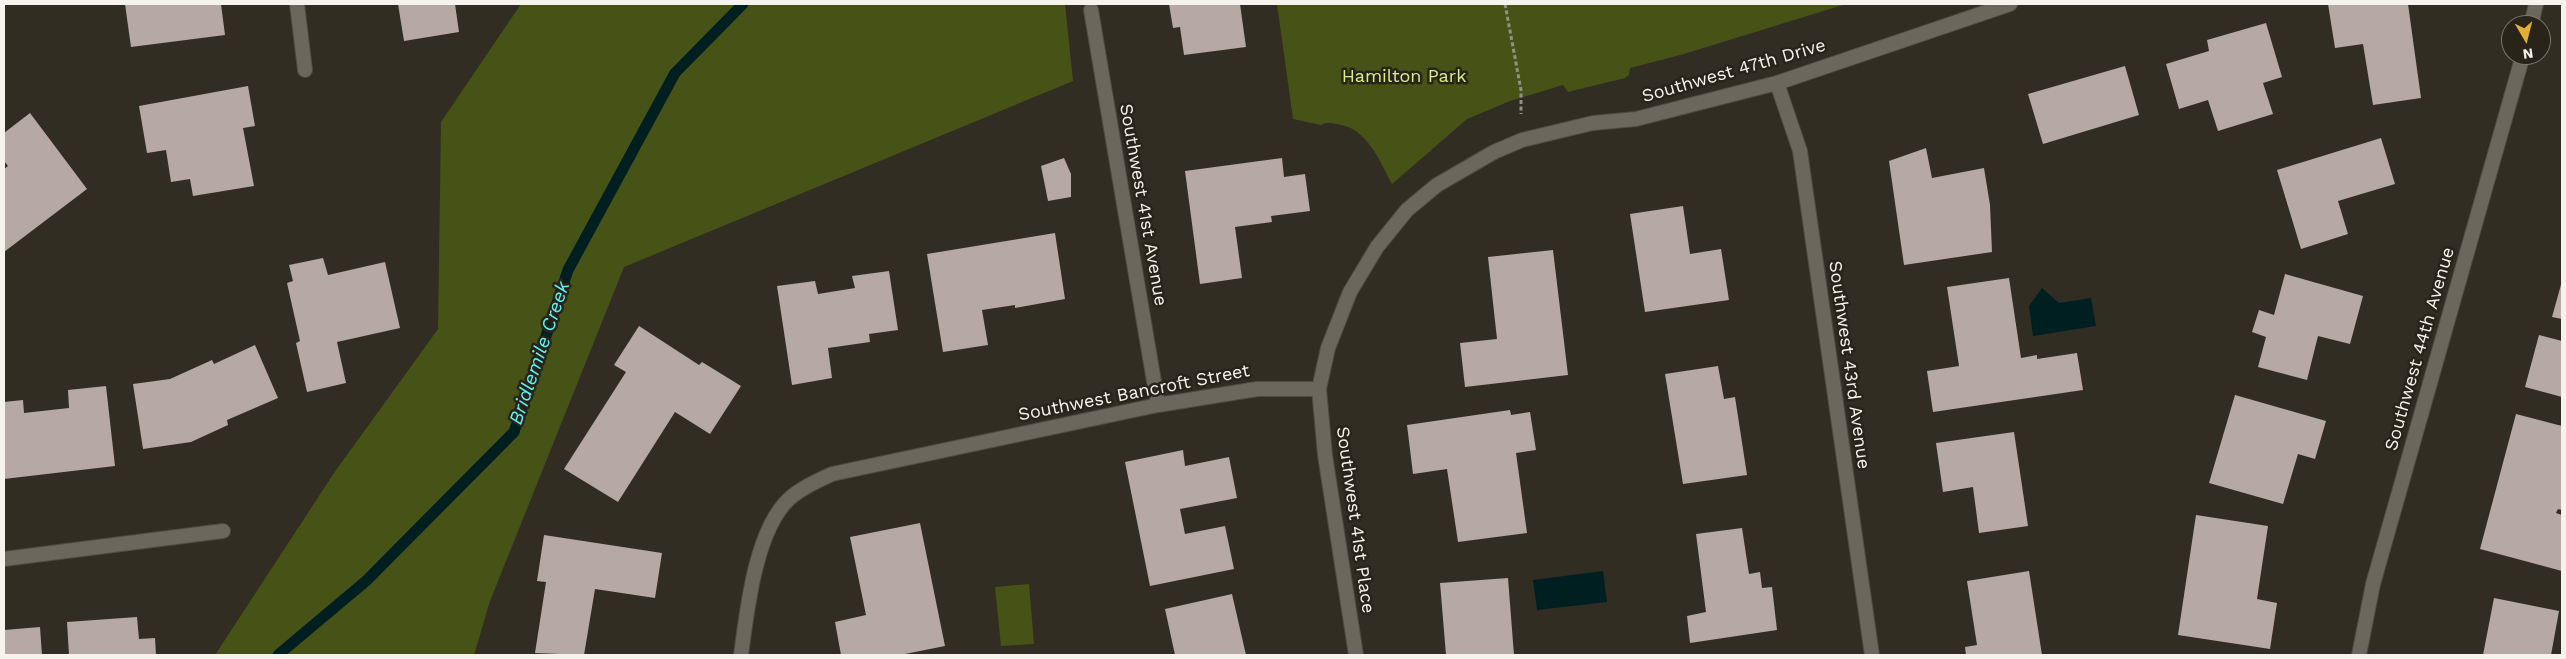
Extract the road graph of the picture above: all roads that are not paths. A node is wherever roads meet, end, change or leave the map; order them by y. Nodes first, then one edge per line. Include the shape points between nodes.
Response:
1 (297, 4) edge
2 (2010, 4) edge
3 (1091, 10) dead end
4 (2520, 65) edge
5 (305, 70) dead end
6 (1777, 83) junction
7 (1319, 389) junction
8 (1158, 405) junction
9 (223, 531) dead end
10 (4, 559) edge
11 (741, 655) edge
12 (1356, 655) edge
13 (1872, 655) edge
14 (2359, 655) edge

1 - 5 street
2 - 6 street, Southwest 47th Drive
3 - 8 street, Southwest 41st Avenue
4 - 14 street, Southwest 44th Avenue via 2373,584
6 - 7 street, Southwest 47th Drive via 1636,119 1593,123 1522,140 1437,185 1407,210 1377,247 1350,292 1328,348
6 - 13 street, Southwest 43rd Avenue via 1800,151
7 - 8 street, Southwest Bancroft Street via 1257,389
7 - 12 street, Southwest 41st Place via 1325,455
8 - 11 street, Southwest Bancroft Street via 832,474 805,486 788,500 773,522 753,572
9 - 10 street

